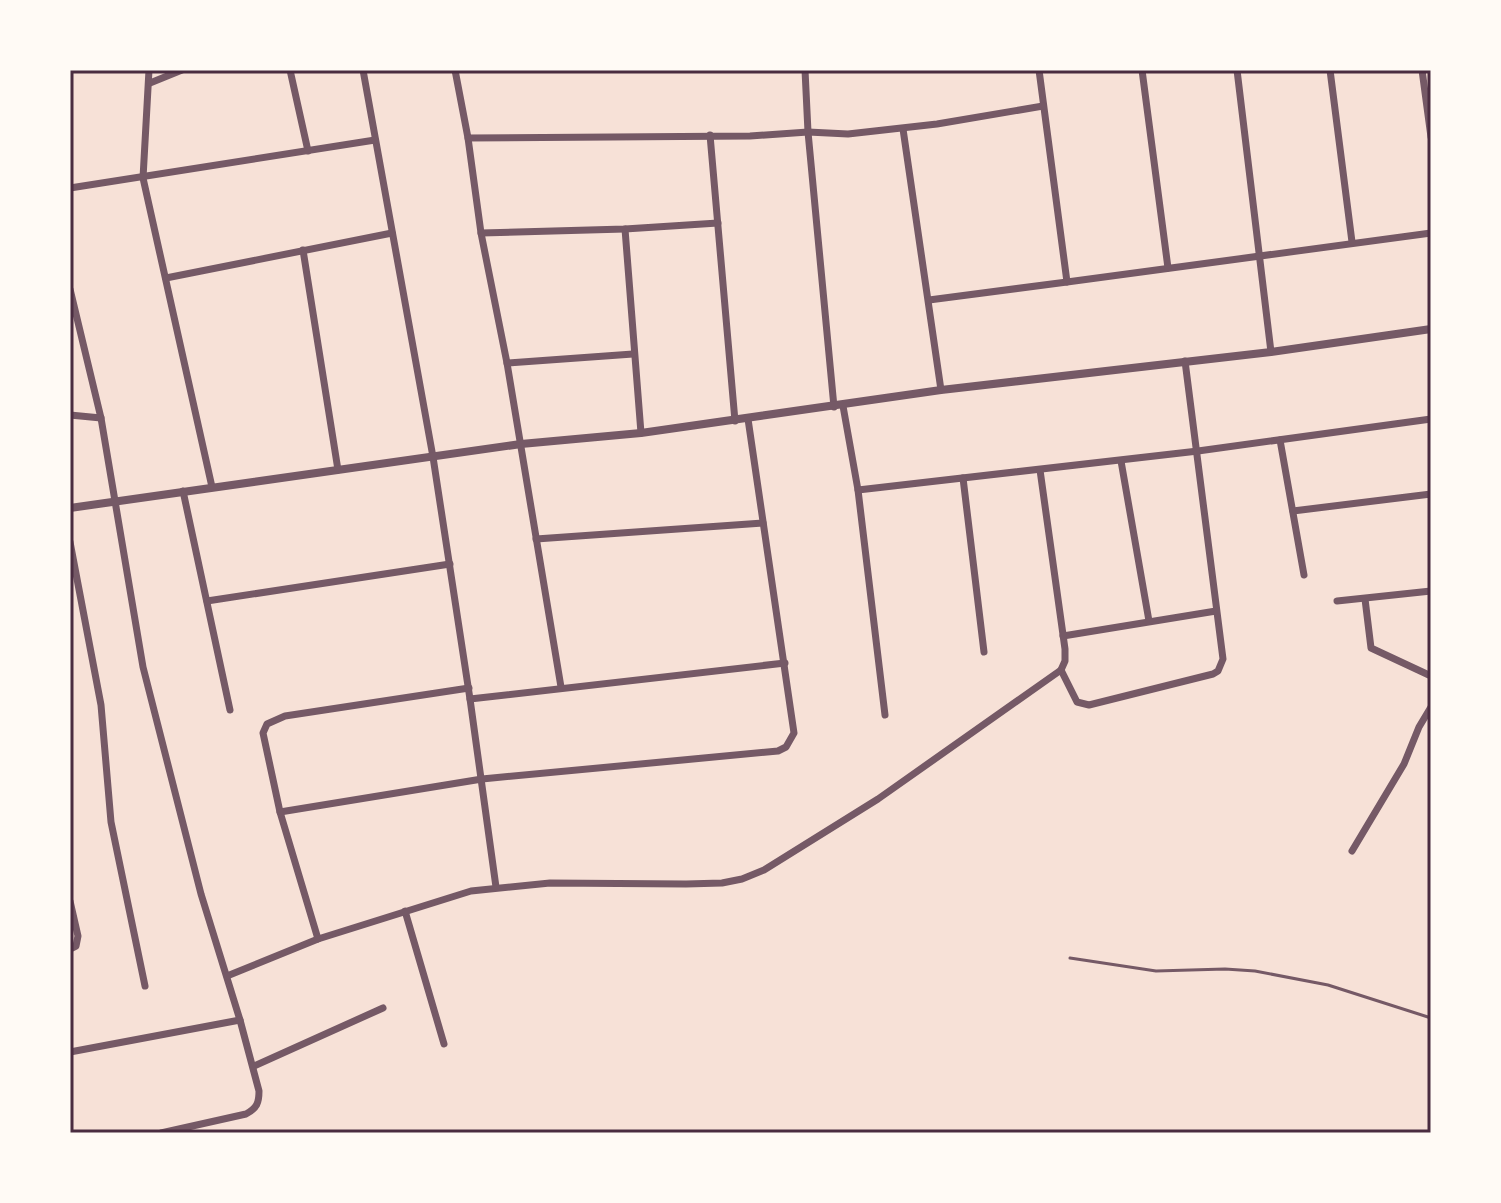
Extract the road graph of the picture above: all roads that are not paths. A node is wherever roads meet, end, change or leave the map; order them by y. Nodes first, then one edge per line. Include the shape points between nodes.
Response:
1 (149, 70) edge
2 (182, 70) edge
3 (290, 70) edge
4 (363, 70) edge
5 (455, 70) edge
6 (805, 70) edge
7 (1039, 70) edge
8 (1142, 70) edge
9 (1237, 70) edge
10 (1330, 70) edge
11 (1422, 70) edge
12 (150, 83) junction
13 (1043, 106) junction
14 (903, 129) junction
15 (808, 132) junction
16 (710, 135) junction
17 (1431, 137) edge
18 (468, 138) junction
19 (375, 140) junction
20 (308, 151) junction
21 (143, 178) junction
22 (70, 188) edge
23 (718, 223) junction
24 (625, 229) junction
25 (392, 233) junction
26 (481, 233) junction
27 (1431, 233) edge
28 (1352, 242) junction
29 (303, 250) junction
30 (1260, 255) junction
31 (1168, 268) junction
32 (166, 278) junction
33 (1067, 282) junction
34 (70, 289) edge
35 (929, 300) junction
36 (1431, 329) edge
37 (1271, 352) junction
38 (633, 354) junction
39 (1185, 361) junction
40 (507, 363) junction
41 (941, 390) junction
42 (839, 406) junction
43 (70, 415) edge
44 (101, 418) junction
45 (748, 419) junction
46 (1431, 419) edge
47 (735, 421) junction
48 (641, 433) junction
49 (1280, 440) junction
50 (521, 444) junction
51 (1198, 451) junction
52 (433, 457) junction
53 (1121, 461) junction
54 (338, 470) junction
55 (1040, 470) junction
56 (963, 478) junction
57 (212, 487) junction
58 (858, 490) junction
59 (183, 491) junction
60 (1431, 494) edge
61 (113, 501) junction
62 (70, 508) edge
63 (1293, 511) junction
64 (763, 523) junction
65 (536, 539) junction
66 (70, 542) edge
67 (450, 564) junction
68 (1304, 575) dead end
69 (1431, 591) edge
70 (1365, 599) junction
71 (207, 601) junction
72 (1337, 601) dead end
73 (1216, 611) junction
74 (1149, 621) junction
75 (1063, 636) junction
76 (984, 652) dead end
77 (785, 663) junction
78 (1061, 670) junction
79 (1431, 676) edge
80 (561, 687) junction
81 (469, 688) junction
82 (470, 699) junction
83 (1431, 707) edge
84 (230, 710) dead end
85 (885, 715) dead end
86 (482, 779) junction
87 (280, 812) junction
88 (1352, 851) dead end
89 (496, 887) junction
90 (70, 901) edge
91 (405, 911) junction
92 (318, 939) junction
93 (70, 949) edge
94 (1070, 958) dead end
95 (227, 976) junction
96 (145, 986) dead end
97 (383, 1008) dead end
98 (1431, 1018) edge
99 (240, 1020) junction
100 (444, 1044) dead end
101 (70, 1052) edge
102 (254, 1066) junction
103 (161, 1133) edge

1 - 12 street
2 - 12 street
3 - 20 street
4 - 19 street
5 - 18 street
6 - 15 street
7 - 13 street
8 - 31 street
9 - 30 street
10 - 28 street
11 - 17 street
12 - 21 street
13 - 14 street
13 - 33 street
14 - 15 street
14 - 35 street
15 - 16 street
15 - 42 street
16 - 18 street
16 - 23 street
18 - 26 street
19 - 20 street
19 - 25 street
20 - 21 street
21 - 22 street
21 - 32 street
23 - 24 street
23 - 47 street
24 - 26 street
24 - 38 street
25 - 29 street
25 - 52 street
26 - 40 street
27 - 28 street
28 - 30 street
29 - 32 street
29 - 54 street
30 - 31 street
30 - 37 street
31 - 33 street
32 - 57 street
33 - 35 street
34 - 44 street
35 - 41 street
36 - 37 street
37 - 39 street
38 - 40 street
38 - 48 street
39 - 41 street
39 - 51 street
40 - 50 street
41 - 42 street
42 - 45 street
42 - 58 street
43 - 44 street
44 - 61 street
45 - 47 street
45 - 64 street
46 - 49 street
47 - 48 street
48 - 50 street
49 - 51 street
49 - 63 street
50 - 52 street
50 - 65 street
51 - 53 street
51 - 73 street
52 - 54 street
52 - 67 street
53 - 55 street
53 - 74 street
54 - 57 street
55 - 56 street
55 - 75 street
56 - 58 street
56 - 76 street
57 - 59 street
58 - 85 street
59 - 61 street
59 - 71 street
60 - 63 street
61 - 62 street
61 - 95 street via 143,667
63 - 68 street
64 - 65 street
64 - 77 street
65 - 80 street
66 - 96 street via 101,705 111,822
67 - 71 street
67 - 81 street
69 - 70 street
70 - 72 street
70 - 79 street via 1371,648
71 - 84 street
73 - 74 street
73 - 78 street via 1223,659 1213,674 1081,705
74 - 75 street
75 - 78 street
77 - 80 street
77 - 86 street via 794,733 778,751
78 - 89 street via 878,799 742,879
80 - 82 street
81 - 82 street
81 - 87 street via 273,720 263,733
82 - 86 street
83 - 88 street
86 - 87 street
86 - 89 street
87 - 92 street
89 - 91 street
90 - 93 street via 78,936
91 - 92 street
91 - 100 street
92 - 95 street
94 - 98 lane via 1156,971 1255,971 1328,985
95 - 99 street
97 - 102 street
99 - 101 street
99 - 102 street
102 - 103 street via 259,1102 254,1110

